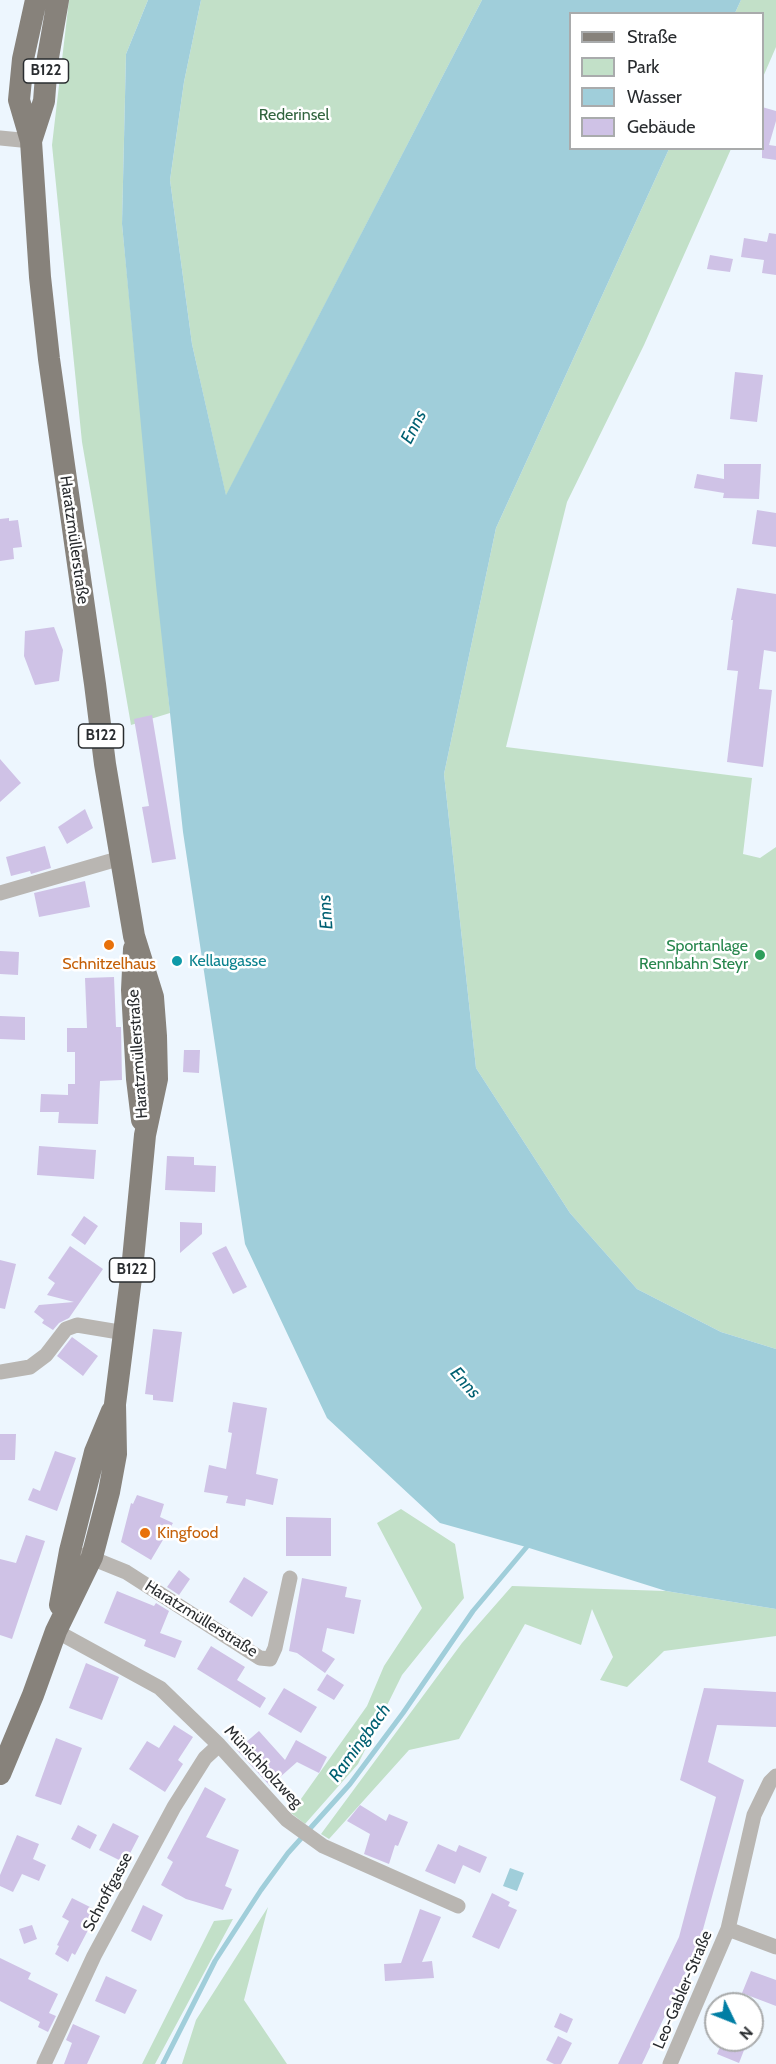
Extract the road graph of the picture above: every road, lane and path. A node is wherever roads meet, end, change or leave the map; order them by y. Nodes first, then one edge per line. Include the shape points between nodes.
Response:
1 (36, 0) edge
2 (58, 0) edge
3 (0, 138) edge
4 (31, 141) junction
5 (121, 858) junction
6 (0, 893) edge
7 (125, 1333) junction
8 (0, 1372) edge
9 (81, 1554) junction
10 (290, 1578) dead end
11 (56, 1631) junction
12 (219, 1744) junction
13 (0, 1774) edge
14 (776, 1776) edge
15 (458, 1906) dead end
16 (728, 1929) junction
17 (776, 1947) edge
18 (44, 2064) edge
19 (670, 2064) edge

1 - 4 main road, Haratzmüllerstraße / B122 via 19,100
2 - 4 main road, Haratzmüllerstraße / B122 via 44,101
3 - 4 street
4 - 5 main road, Haratzmüllerstraße / B122 via 49,359
5 - 6 street
5 - 7 main road, Haratzmüllerstraße / B122 via 134,936 153,997 157,1079 145,1136
7 - 8 street via 77,1325 66,1329 46,1355 30,1367
7 - 9 main road, Haratzmüllerstraße / B122 via 115,1404 95,1452
9 - 10 street, Haratzmüllerstraße via 126,1572 260,1658 270,1659 276,1648
9 - 11 main road, Haratzmüllerstraße / B122
11 - 12 street, Münichholzweg via 160,1688
11 - 13 main road, Haratzmüllerstraße / B122
12 - 15 street, Münichholzweg via 287,1820 323,1846
12 - 18 street, Schroffgasse via 205,1758 174,1807 94,1956
14 - 16 street, Leo-Gabler-Straße via 754,1815
16 - 17 street, Leo-Gabler-Straße
16 - 19 street, Leo-Gabler-Straße

